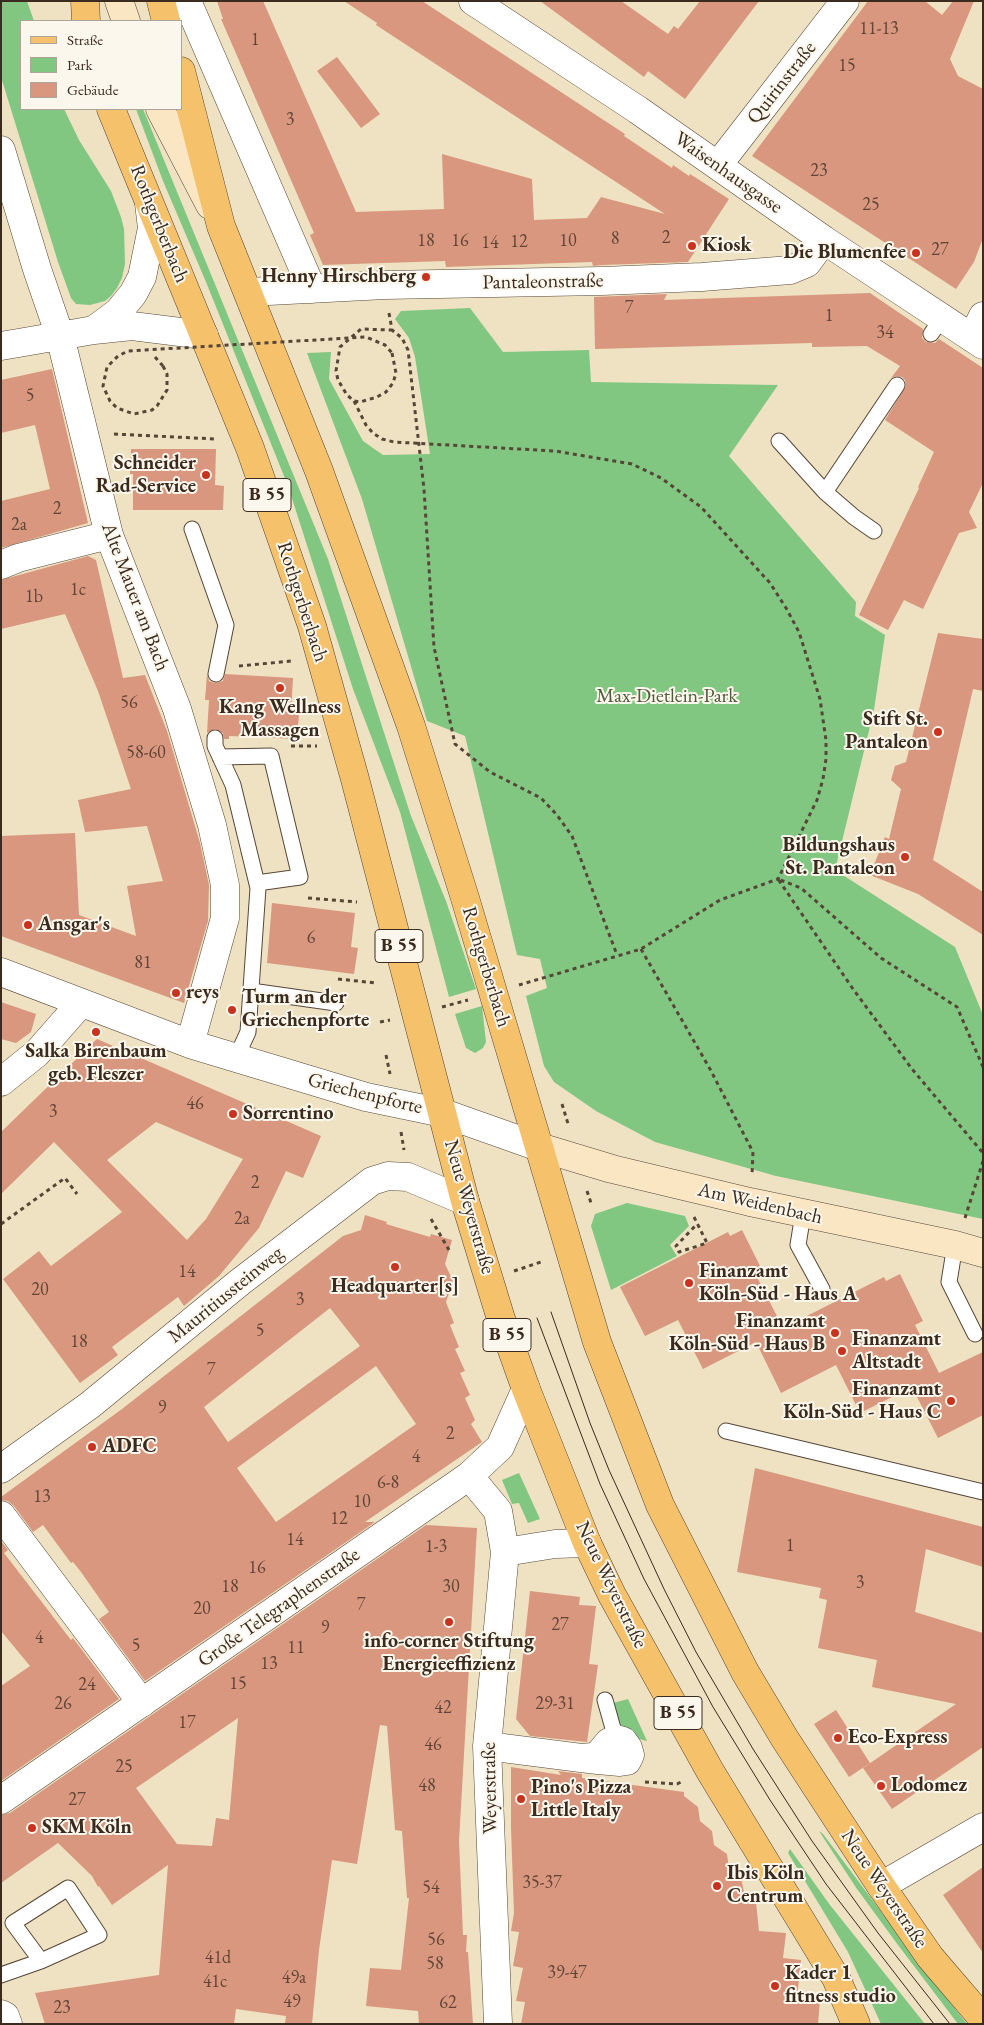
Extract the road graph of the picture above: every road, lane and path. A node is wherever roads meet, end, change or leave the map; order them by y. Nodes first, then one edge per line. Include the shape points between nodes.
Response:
1 (70, 1) edge
2 (86, 1) edge
3 (119, 1) edge
4 (161, 1) edge
5 (187, 1) edge
6 (845, 1) edge
7 (485, 4) edge
8 (77, 20) edge
9 (86, 20) edge
10 (126, 20) edge
11 (166, 20) edge
12 (182, 75) edge
13 (111, 110) edge
14 (161, 110) edge
15 (1, 150) edge
16 (718, 165) junction
17 (148, 194) junction
18 (221, 226) junction
19 (824, 240) junction
20 (385, 285) junction
21 (312, 289) junction
22 (249, 292) junction
23 (94, 330) junction
24 (392, 330) junction
25 (979, 333) edge
26 (204, 335) junction
27 (60, 336) junction
28 (1, 346) edge
29 (163, 366) dead end
30 (897, 385) dead end
31 (354, 401) junction
32 (133, 435) dead end
33 (216, 439) dead end
34 (779, 441) dead end
35 (418, 444) junction
36 (825, 492) junction
37 (192, 529) dead end
38 (874, 531) dead end
39 (109, 535) junction
40 (1, 566) edge
41 (294, 661) dead end
42 (217, 671) joint
43 (215, 738) dead end
44 (220, 757) junction
45 (778, 879) junction
46 (257, 883) junction
47 (642, 949) junction
48 (617, 955) junction
49 (1, 972) edge
50 (517, 986) dead end
51 (251, 991) junction
52 (81, 1003) junction
53 (336, 1003) dead end
54 (190, 1044) junction
55 (236, 1058) junction
56 (983, 1067) edge
57 (1, 1082) edge
58 (443, 1113) junction
59 (539, 1147) junction
60 (983, 1153) edge
61 (983, 1162) edge
62 (77, 1194) dead end
63 (465, 1201) junction
64 (750, 1202) junction
65 (803, 1214) junction
66 (424, 1217) dead end
67 (1, 1224) edge
68 (697, 1224) dead end
69 (699, 1228) dead end
70 (956, 1245) junction
71 (983, 1253) edge
72 (452, 1258) dead end
73 (549, 1259) dead end
74 (508, 1274) dead end
75 (822, 1289) dead end
76 (975, 1334) dead end
77 (526, 1390) junction
78 (726, 1431) dead end
79 (1, 1469) edge
80 (470, 1476) junction
81 (983, 1492) edge
82 (1, 1515) edge
83 (587, 1543) junction
84 (505, 1552) junction
85 (605, 1700) dead end
86 (142, 1703) junction
87 (487, 1746) junction
88 (627, 1754) junction
89 (710, 1771) junction
90 (1, 1800) edge
91 (983, 1827) edge
92 (881, 1886) junction
93 (41, 1961) junction
94 (1, 1976) edge
95 (1, 2014) edge
96 (983, 2019) edge
97 (8, 2024) edge
98 (498, 2024) edge
99 (856, 2024) edge

1 - 8 street
2 - 9 main road
3 - 10 street
4 - 11 main road
5 - 21 street
6 - 16 street, Quirinstraße
7 - 16 street, Waisenhausgasse
12 - 18 main road, Rothgerberbach / B 55
13 - 17 main road, Rothgerberbach / B 55
14 - 18 street, Rothgerberbach
15 - 27 street, Alte Mauer am Bach
16 - 19 street, Waisenhausgasse
17 - 23 street via 152,228 142,277 118,312
17 - 26 main road, Rothgerberbach / B 55
18 - 22 main road, Rothgerberbach / B 55
19 - 20 street, Pantaleonstraße via 807,264 790,270 612,281
19 - 25 street, Waisenhausgasse via 936,326
20 - 21 street, Pantaleonstraße
20 - 24 path
21 - 22 street, Pantaleonstraße
22 - 59 main road, Rothgerberbach / B 55 via 319,471 411,726
23 - 26 street via 132,326
23 - 27 street
24 - 31 path via 361,329 340,347 336,362 338,380
24 - 35 path via 402,338 408,350
26 - 58 main road, Rothgerberbach / B 55 via 250,448 312,626
27 - 28 street
27 - 39 street, Alte Mauer am Bach
29 - 31 path, bridge via 167,374 167,390 152,410 134,414 117,408 106,395 103,386 106,367 128,351 366,337 385,345 392,353 396,368 393,383 386,392 377,398
30 - 36 lane
31 - 35 path via 366,425 377,436 394,442
32 - 33 path
34 - 36 lane
35 - 45 path via 555,451 640,467 702,507 770,583 799,632 820,699 826,740 826,759 817,800
35 - 48 path via 424,488 434,646 455,744 490,772 541,798 557,815 572,836
36 - 38 lane
37 - 42 lane via 226,625
39 - 40 street via 18,558
39 - 54 street, Alte Mauer am Bach via 178,709 212,825 225,885 225,918
41 - 42 path
43 - 44 lane
44 - 46 lane via 233,784
44 - 46 lane via 272,756 300,877
45 - 47 path via 720,900
45 - 56 path via 801,888 881,958 957,1007
45 - 60 path via 912,1069
46 - 51 lane
47 - 48 path
47 - 64 path via 753,1152
48 - 50 path
49 - 52 street, Griechenpforte
51 - 53 lane
51 - 55 lane via 248,1032
52 - 54 street, Griechenpforte
52 - 57 street via 37,1053
54 - 55 street, Griechenpforte
55 - 58 street, Griechenpforte via 366,1097
58 - 59 street, Griechenpforte
58 - 63 main road, Neue Weyerstraße / B 55
59 - 64 street, Am Weidenbach
59 - 92 main road, Neue Weyerstraße / B 55 via 597,1342 660,1505 745,1672
61 - 70 path
62 - 67 path via 65,1178
63 - 77 main road, Neue Weyerstraße / B 55
63 - 79 street, Mauritiussteinweg via 408,1177 388,1176 372,1180 240,1282 90,1405
64 - 65 street, Am Weidenbach
65 - 70 street, Am Weidenbach
65 - 75 lane via 798,1245
66 - 72 path via 432,1219
68 - 69 path via 676,1246 679,1252 706,1243
70 - 71 street, Am Weidenbach
70 - 76 lane via 948,1282
73 - 74 path
77 - 80 street, Große Telegraphenstraße via 500,1447
77 - 83 main road, Neue Weyerstraße / B 55
78 - 81 lane
80 - 84 street, Weyerstraße via 498,1511
80 - 86 street, Große Telegraphenstraße
82 - 86 street
83 - 84 street
83 - 89 main road, Neue Weyerstraße / B 55 via 612,1595
84 - 87 street, Weyerstraße
85 - 88 lane
86 - 90 street, Große Telegraphenstraße
87 - 88 street via 582,1758
87 - 98 street, Weyerstraße
88 - 89 path via 619,1777 677,1784
89 - 99 main road, Neue Weyerstraße / B 55 via 836,1978
91 - 92 street
92 - 96 main road, Neue Weyerstraße / B 55 via 930,1957
93 - 93 lane via 99,1935 68,1888 14,1923
93 - 94 lane
95 - 97 street

